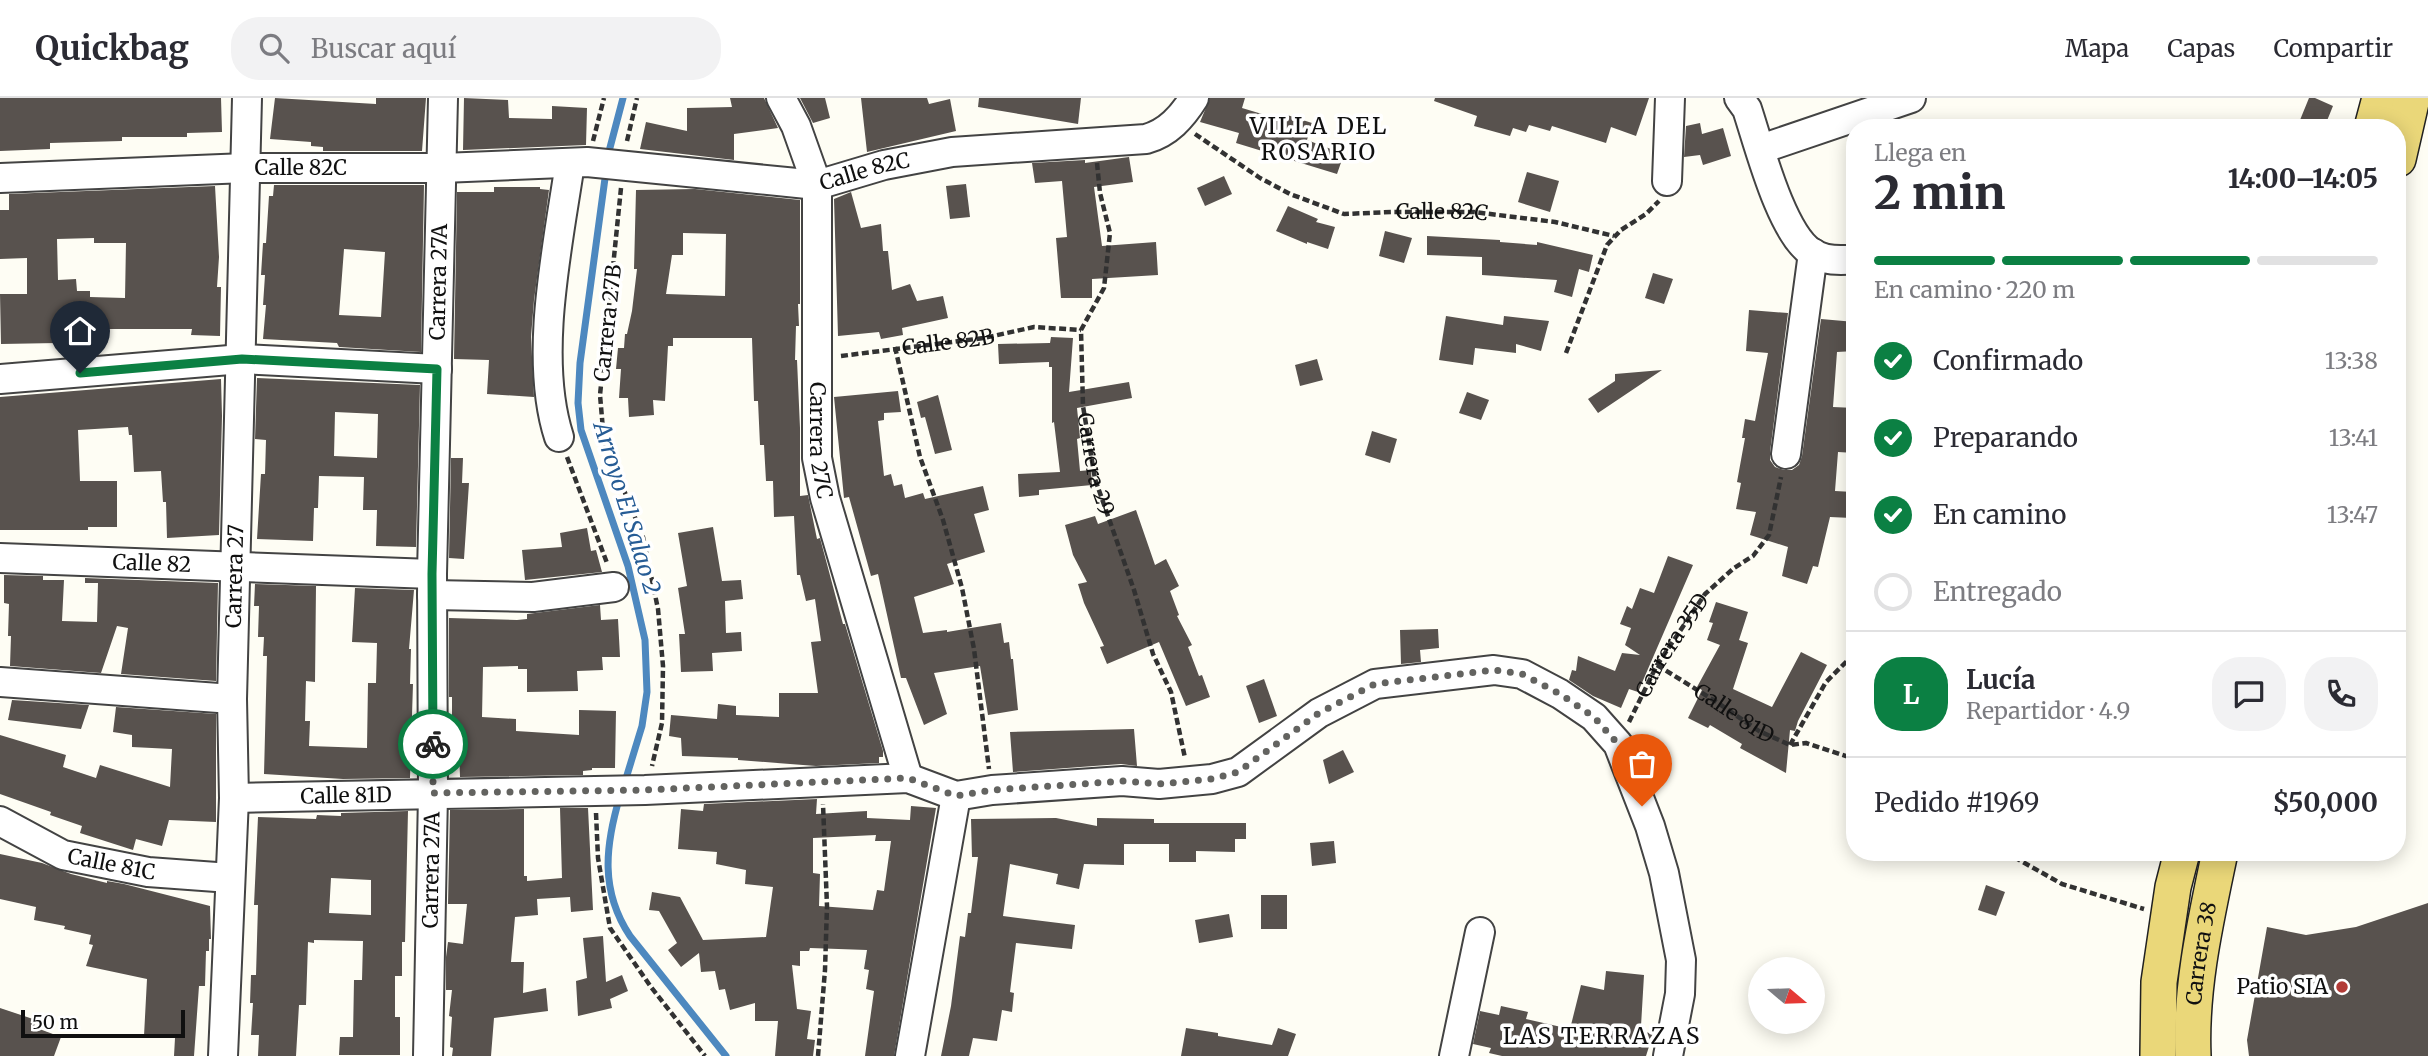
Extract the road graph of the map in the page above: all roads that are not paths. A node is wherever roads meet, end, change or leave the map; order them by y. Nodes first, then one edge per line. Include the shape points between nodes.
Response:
1 (247, 98) edge
2 (443, 98) edge
3 (780, 98) edge
4 (1194, 98) edge
5 (1670, 98) edge
6 (1739, 98) edge
7 (1911, 98) edge
8 (2380, 98) edge
9 (2412, 98) edge
10 (1849, 119) edge
11 (2374, 119) edge
12 (1846, 120) edge
13 (2406, 124) edge
14 (1761, 149) junction
15 (578, 163) junction
16 (246, 168) junction
17 (442, 168) junction
18 (0, 178) edge
19 (1667, 181) road end
20 (817, 185) junction
21 (1813, 253) junction
22 (1846, 260) edge
23 (242, 359) junction
24 (437, 369) junction
25 (0, 379) edge
26 (559, 437) road end
27 (1786, 454) road end
28 (0, 558) edge
29 (237, 565) junction
30 (432, 584) junction
31 (614, 587) road end
32 (0, 682) edge
33 (232, 699) junction
34 (908, 778) junction
35 (433, 793) junction
36 (956, 796) junction
37 (234, 798) junction
38 (0, 821) edge
39 (2180, 861) edge
40 (2218, 861) edge
41 (230, 878) junction
42 (1480, 932) dead end
43 (223, 1056) edge
44 (428, 1056) edge
45 (910, 1056) edge
46 (1454, 1056) edge
47 (1668, 1056) edge
48 (2158, 1056) edge
49 (2193, 1056) edge

1 - 16 street, Carrera 27
2 - 17 street, Carrera 27A
3 - 20 street, Carrera 27C via 796,126
4 - 20 street, Calle 82C via 1177,121 1155,137 952,152 884,165
5 - 19 street
6 - 14 street
7 - 10 street
8 - 11 main road
9 - 13 main road
12 - 14 street
14 - 21 street via 1789,223
15 - 17 street, Calle 82C
15 - 20 street, Calle 82C
15 - 26 street via 550,315 551,414
16 - 17 street, Calle 82C
16 - 18 street, Calle 82C
16 - 23 street, Carrera 27
17 - 24 street, Carrera 27A
20 - 34 street, Carrera 27C via 817,458
21 - 22 street
21 - 27 street
23 - 24 street
23 - 25 street
23 - 29 street, Carrera 27
24 - 30 street, Carrera 27A
28 - 29 street, Calle 82
29 - 30 street, Calle 82
29 - 33 street, Carrera 27
30 - 31 street, Calle 82 via 533,597
30 - 35 street, Carrera 27A
32 - 33 street
33 - 37 street, Carrera 27
34 - 35 street, Calle 81D via 643,790
34 - 36 street, Calle 81D
35 - 37 street, Calle 81D
35 - 44 street, Carrera 27A
36 - 45 street
36 - 47 street via 1122,781 1159,784 1212,779 1238,772 1319,713 1375,684 1494,670 1522,674 1594,717 1618,744 1650,826 1681,960 1680,994
37 - 41 street, Carrera 27
38 - 41 street, Calle 81C via 63,855 148,872
39 - 48 main road, Carrera 38 via 2159,982
40 - 49 main road, Carrera 38 via 2196,980
41 - 43 street, Carrera 27
42 - 46 street

